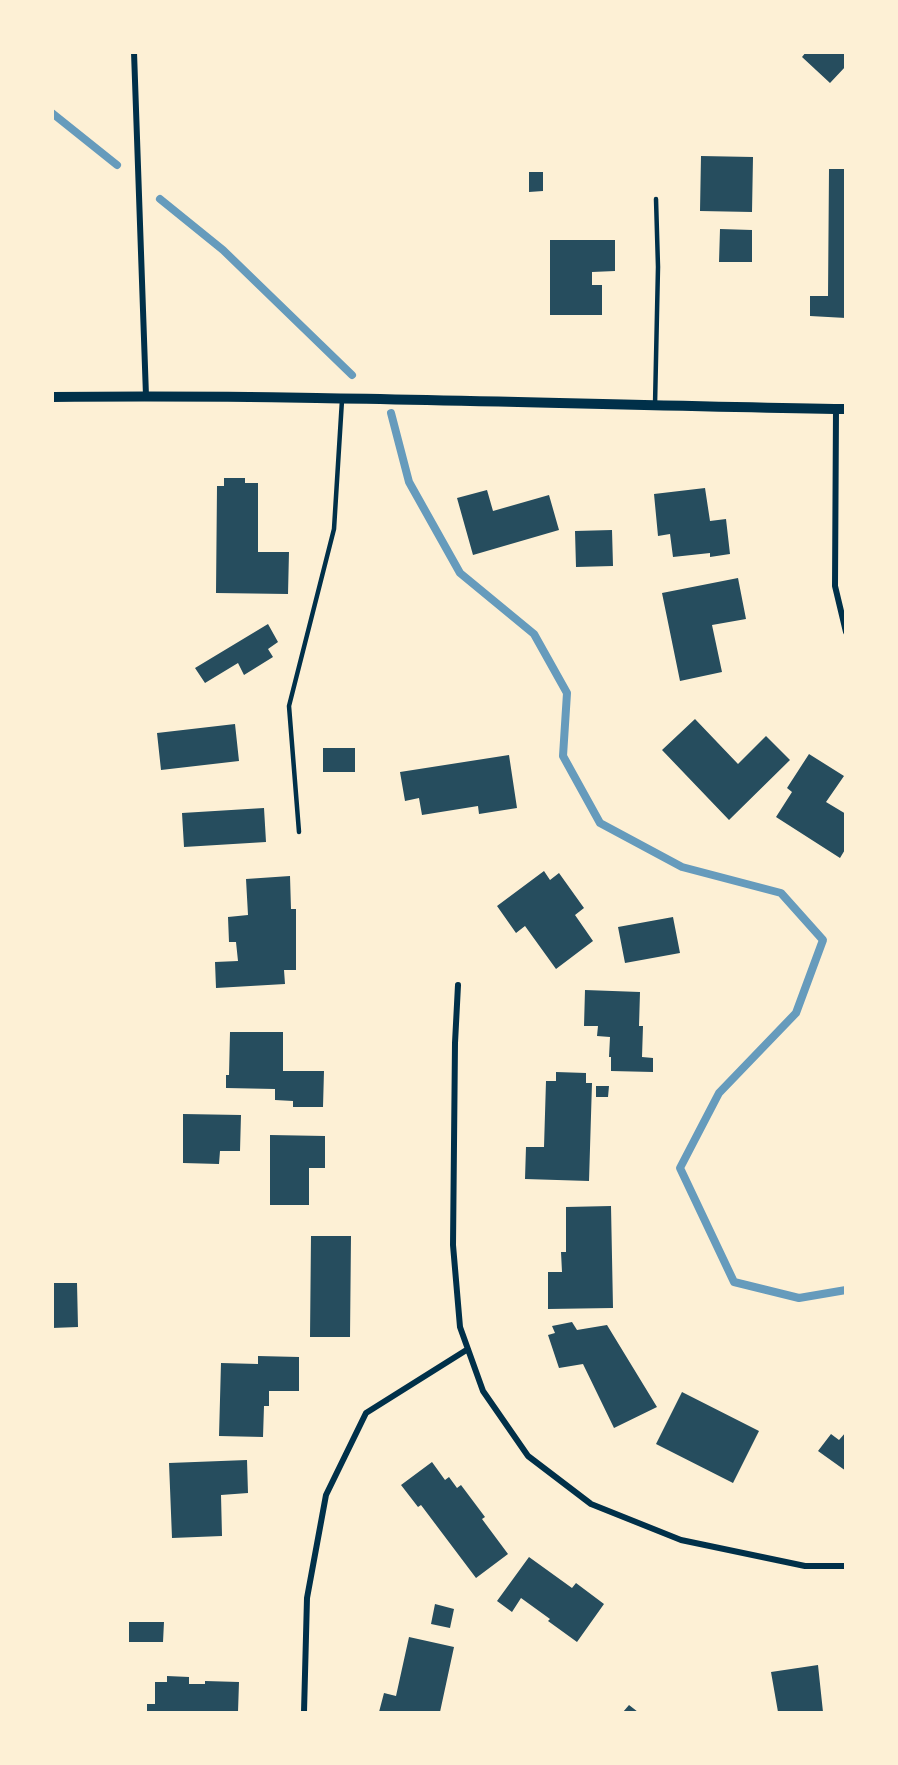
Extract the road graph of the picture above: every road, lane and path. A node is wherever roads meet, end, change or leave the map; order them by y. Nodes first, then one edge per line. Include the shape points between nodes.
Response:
1 (134, 52) edge
2 (656, 199) dead end
3 (147, 396) junction
4 (52, 397) edge
5 (342, 398) junction
6 (655, 405) junction
7 (841, 409) edge
8 (846, 632) edge
9 (299, 832) dead end
10 (458, 985) dead end
11 (468, 1349) junction
12 (846, 1566) edge
13 (304, 1713) edge

1 - 3 street
2 - 6 lane
3 - 4 street
3 - 5 street
5 - 6 street
5 - 9 lane via 334,529 289,706
6 - 7 street
7 - 8 street via 835,586
10 - 11 street via 453,1245 460,1327
11 - 12 street via 483,1390 528,1456 591,1504 681,1540 805,1566
11 - 13 street via 366,1413 326,1495 307,1598

